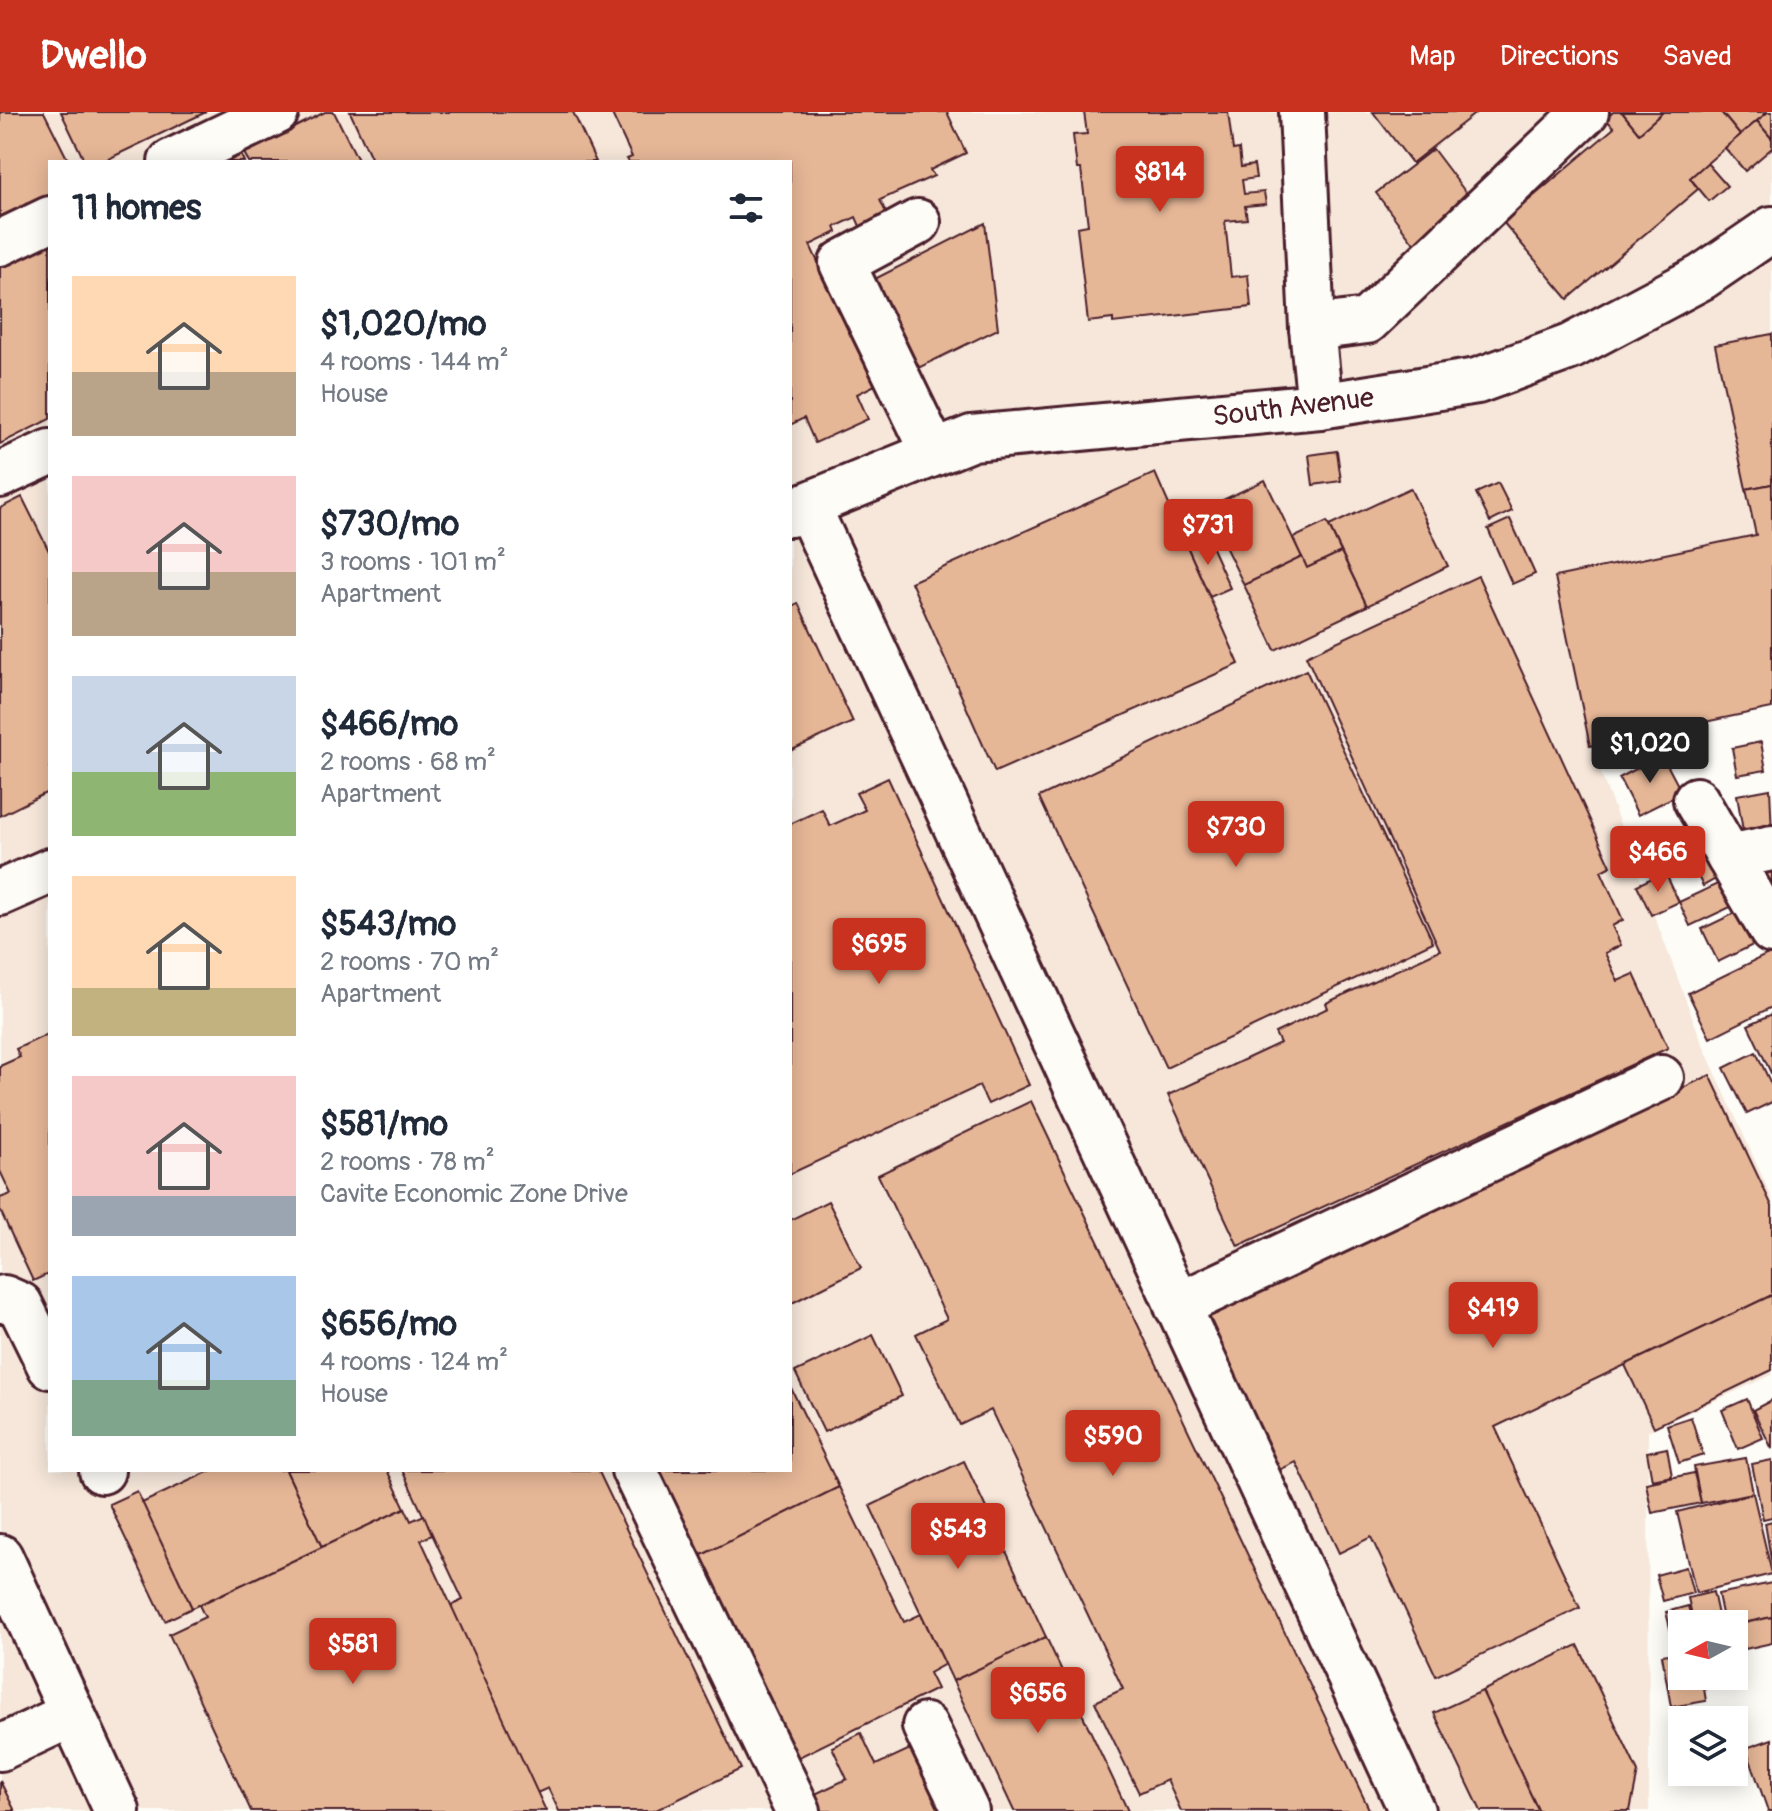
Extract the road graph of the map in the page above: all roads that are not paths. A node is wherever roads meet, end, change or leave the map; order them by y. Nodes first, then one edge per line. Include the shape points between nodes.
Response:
1 (276, 112) edge
2 (1302, 112) edge
3 (1586, 112) edge
4 (175, 160) edge
5 (48, 220) edge
6 (918, 222) dead end
7 (1772, 229) edge
8 (0, 243) edge
9 (1312, 328) junction
10 (1320, 406) junction
11 (48, 453) edge
12 (934, 453) junction
13 (0, 475) edge
14 (798, 509) edge
15 (1696, 800) dead end
16 (1772, 848) edge
17 (1729, 857) junction
18 (48, 872) edge
19 (0, 893) edge
20 (1772, 931) edge
21 (1661, 1078) dead end
22 (0, 1300) edge
23 (1177, 1306) junction
24 (48, 1362) edge
25 (635, 1472) edge
26 (0, 1557) edge
27 (72, 1714) junction
28 (925, 1726) dead end
29 (0, 1748) edge
30 (117, 1811) edge
31 (798, 1811) edge
32 (966, 1811) edge
33 (1412, 1811) edge

1 - 4 street
2 - 9 street
3 - 9 street via 1367,321
5 - 8 street
6 - 12 street via 842,263
7 - 10 street, South Avenue via 1702,277 1570,347 1477,381
9 - 10 street
10 - 12 street, South Avenue via 972,438
11 - 13 street
12 - 14 street, South Avenue
14 - 23 street
15 - 17 street
16 - 17 street
17 - 20 street
18 - 19 street
21 - 23 street
22 - 24 street via 20,1305
23 - 33 street
25 - 31 street
26 - 27 street
27 - 29 street
27 - 30 street
28 - 32 street

